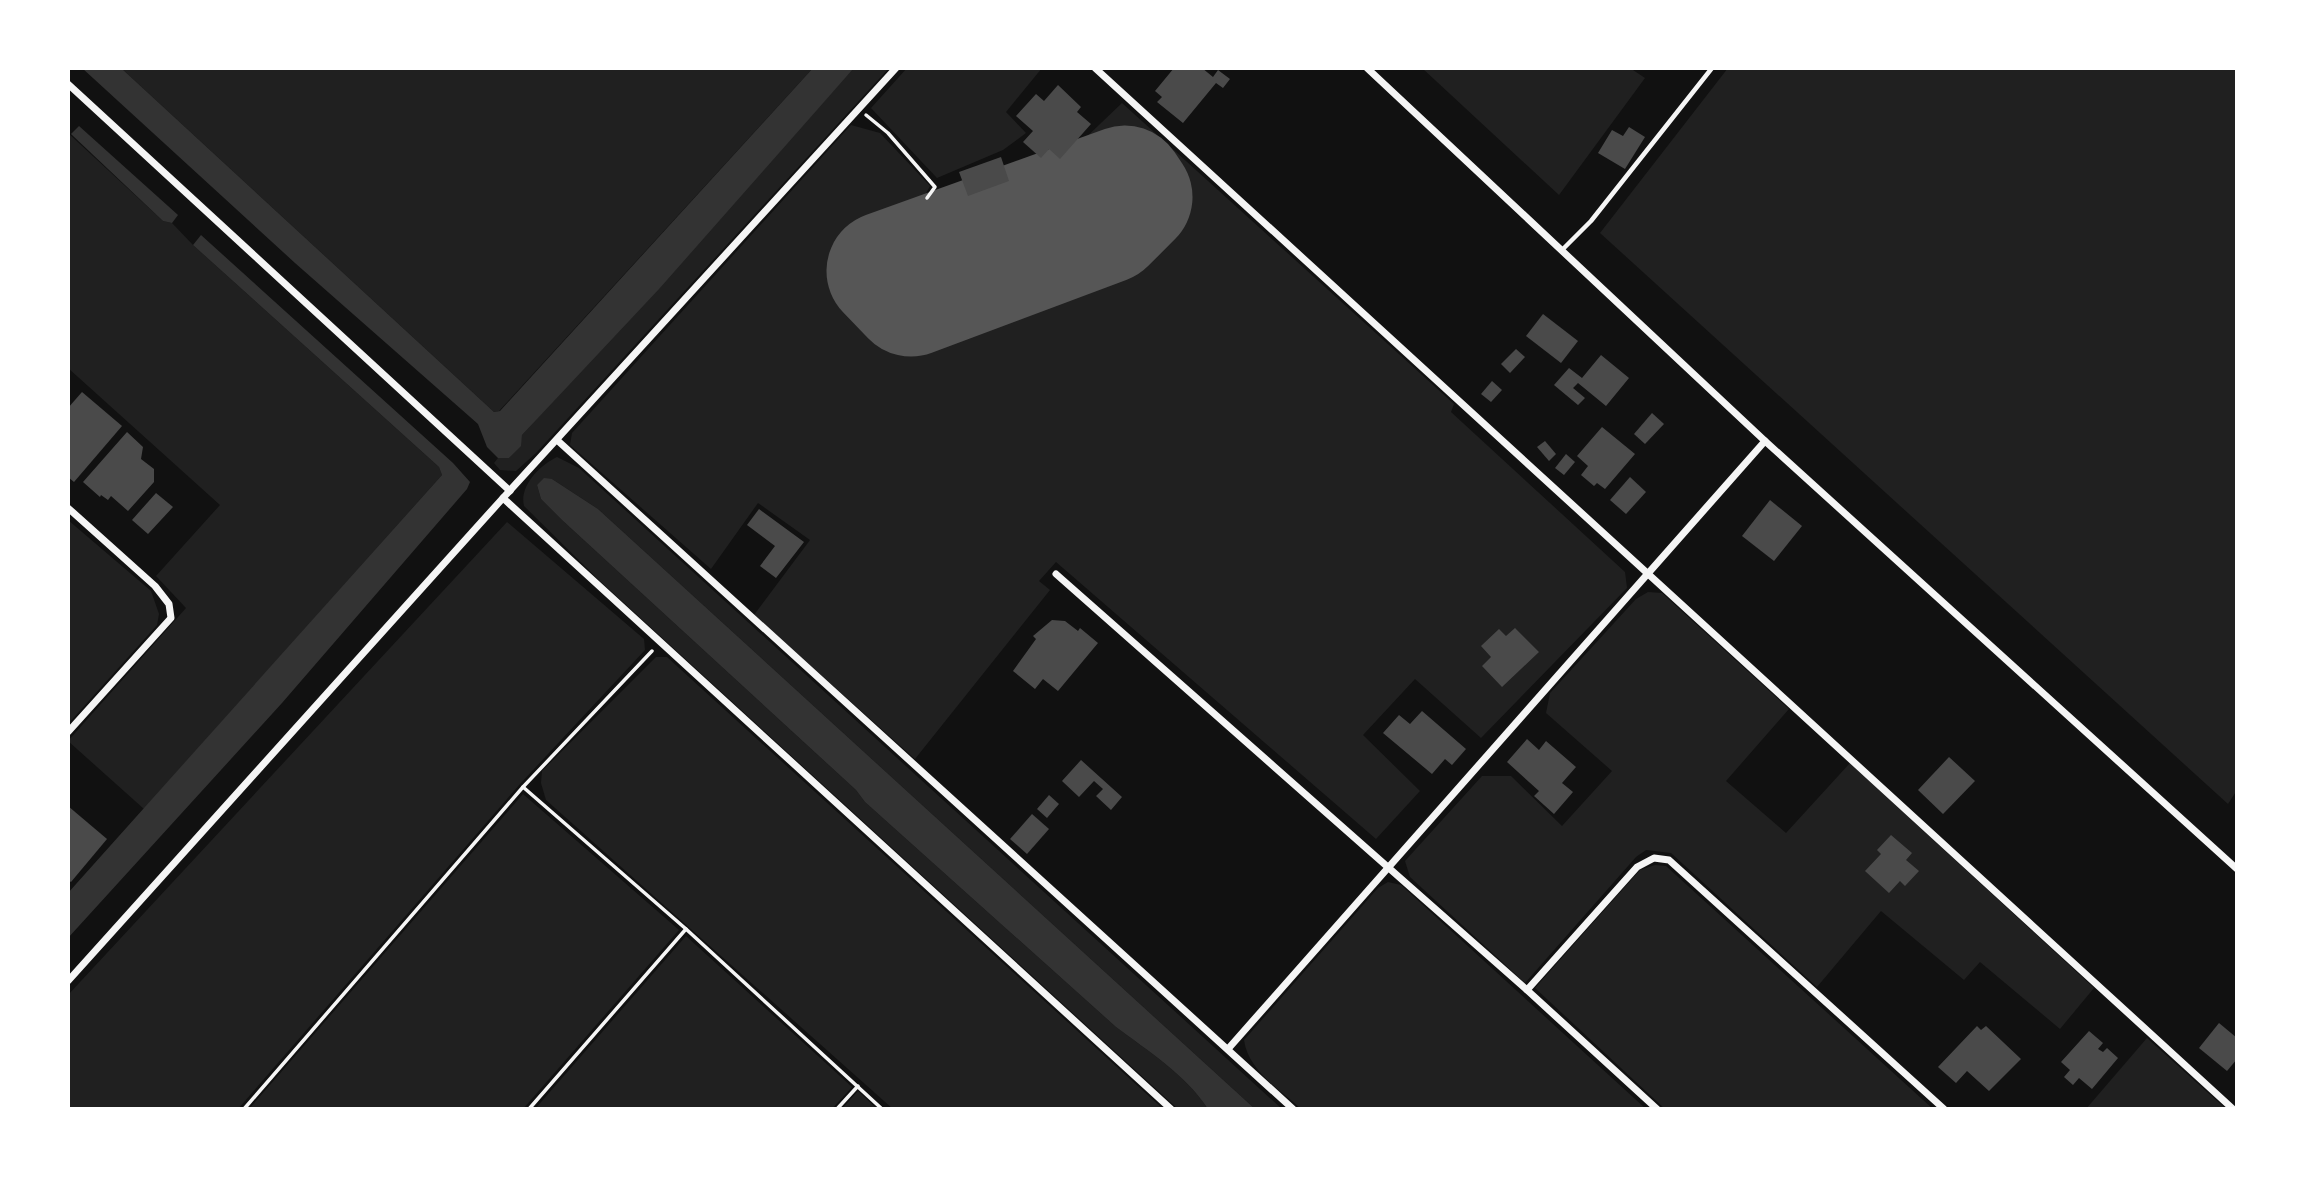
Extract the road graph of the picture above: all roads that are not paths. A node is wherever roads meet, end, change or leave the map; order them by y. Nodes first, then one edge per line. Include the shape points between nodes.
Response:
1 (896, 68) edge
2 (1095, 68) edge
3 (1367, 68) edge
4 (1712, 68) edge
5 (68, 84) edge
6 (1562, 250) junction
7 (557, 440) junction
8 (1765, 441) junction
9 (510, 491) junction
10 (503, 498) junction
11 (68, 508) edge
12 (1056, 574) dead end
13 (1648, 574) junction
14 (68, 732) edge
15 (1387, 866) junction
16 (2237, 869) edge
17 (68, 981) edge
18 (1527, 990) junction
19 (1228, 1049) junction
20 (1171, 1109) edge
21 (1293, 1109) edge
22 (1657, 1109) edge
23 (1944, 1109) edge
24 (2233, 1109) edge

1 - 7 street
2 - 13 street
3 - 6 street
4 - 6 lane via 1591,221
5 - 9 street
6 - 8 street
7 - 9 street
7 - 19 street
8 - 13 street
8 - 16 street
9 - 10 street
10 - 17 street
10 - 20 street
11 - 14 street via 155,586 169,604 171,618
12 - 15 street
13 - 15 street
13 - 24 street
15 - 18 street
15 - 19 street
18 - 22 street
18 - 23 street via 1637,867 1654,858 1669,860
19 - 21 street

